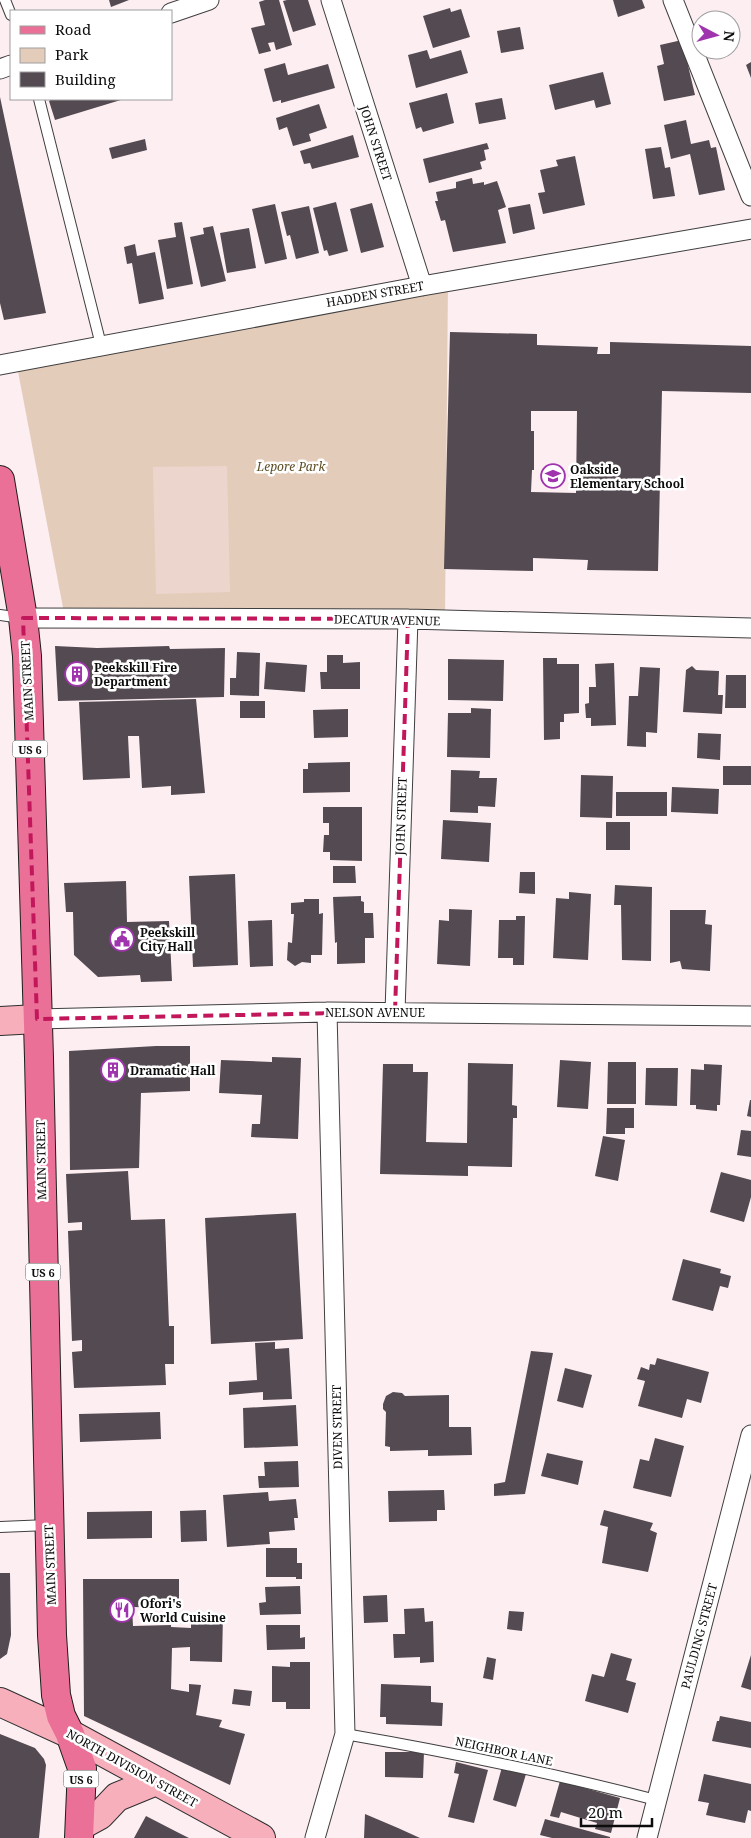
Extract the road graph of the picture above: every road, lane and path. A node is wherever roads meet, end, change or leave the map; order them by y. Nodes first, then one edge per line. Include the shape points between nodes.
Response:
1 (5, 0) edge
2 (209, 0) edge
3 (331, 0) edge
4 (673, 0) edge
5 (10, 12) edge
6 (172, 12) edge
7 (39, 100) edge
8 (751, 196) edge
9 (751, 229) edge
10 (422, 286) junction
11 (101, 345) junction
12 (0, 365) edge
13 (0, 480) edge
14 (12, 616) edge
15 (408, 619) junction
16 (751, 628) edge
17 (327, 1012) junction
18 (395, 1012) junction
19 (751, 1016) edge
20 (37, 1019) junction
21 (0, 1021) edge
22 (751, 1435) edge
23 (48, 1525) junction
24 (0, 1527) edge
25 (0, 1702) edge
26 (70, 1734) junction
27 (345, 1734) junction
28 (156, 1781) junction
29 (656, 1800) junction
30 (79, 1832) edge
31 (261, 1838) edge
32 (315, 1838) edge
33 (647, 1838) edge

1 - 5 lane
2 - 6 street
3 - 10 street, JOHN STREET
4 - 8 street
7 - 11 lane
9 - 10 street, HADDEN STREET
10 - 11 street, HADDEN STREET
11 - 12 street, HADDEN STREET
13 - 14 main road, MAIN STREET / US 6
14 - 15 street, DECATUR AVENUE
14 - 20 main road, MAIN STREET / US 6 via 27,656
15 - 16 street, DECATUR AVENUE
15 - 18 street, JOHN STREET
17 - 18 street, NELSON AVENUE
17 - 20 street, NELSON AVENUE
17 - 27 street, DIVEN STREET
18 - 19 street, NELSON AVENUE
20 - 21 street, NELSON AVENUE
20 - 23 main road, MAIN STREET / US 6
22 - 29 street, PAULDING STREET
23 - 24 lane
23 - 26 main road, MAIN STREET / US 6 via 56,1695
25 - 26 street, NORTH DIVISION STREET
26 - 28 street, NORTH DIVISION STREET
26 - 30 main road, MAIN STREET / US 6 via 82,1768
27 - 29 lane, NEIGHBOR LANE via 445,1751
27 - 32 street, DIVEN STREET
28 - 30 street via 117,1797
28 - 31 street, NORTH DIVISION STREET
29 - 33 street, PAULDING STREET

